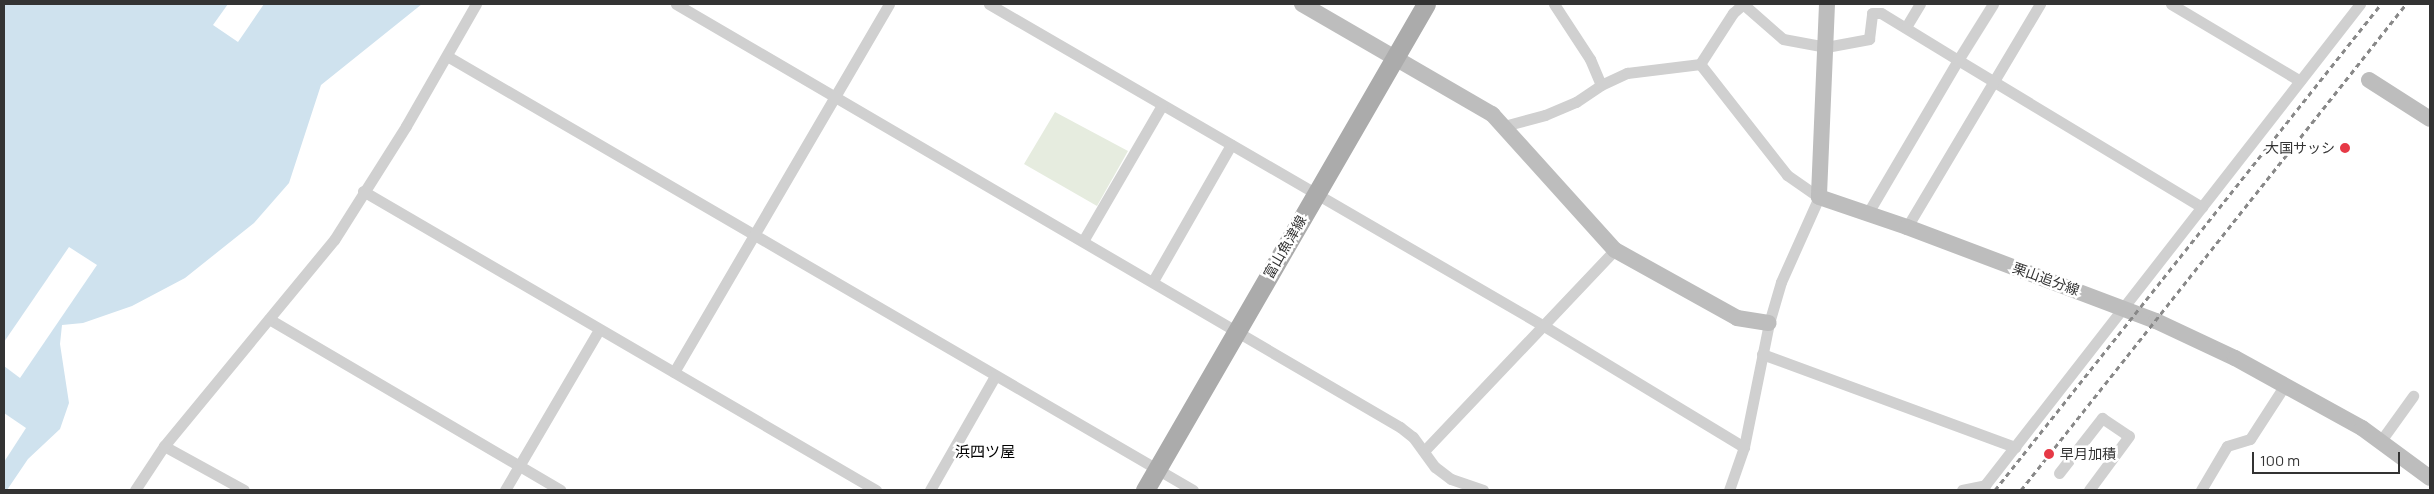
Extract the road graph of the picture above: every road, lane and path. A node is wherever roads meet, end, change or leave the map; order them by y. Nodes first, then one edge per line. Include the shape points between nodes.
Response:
1 (476, 4) edge
2 (676, 4) edge
3 (889, 4) edge
4 (989, 4) edge
5 (1302, 4) edge
6 (1426, 4) edge
7 (1554, 4) edge
8 (1743, 4) edge
9 (1828, 4) edge
10 (1920, 4) edge
11 (1993, 4) edge
12 (2040, 4) edge
13 (2171, 4) edge
14 (2360, 4) edge
15 (1906, 26) junction
16 (1826, 47) junction
17 (447, 56) junction
18 (1394, 57) junction
19 (1958, 60) junction
20 (1700, 64) junction
21 (2369, 80) dead end
22 (1994, 81) junction
23 (2300, 81) junction
24 (1601, 84) junction
25 (835, 96) junction
26 (1162, 105) junction
27 (2430, 119) edge
28 (1504, 126) junction
29 (1232, 145) junction
30 (362, 191) junction
31 (1315, 194) junction
32 (1819, 197) junction
33 (2202, 207) junction
34 (1868, 213) junction
35 (1907, 227) junction
36 (753, 235) junction
37 (1083, 240) junction
38 (1615, 250) junction
39 (1153, 281) junction
40 (2125, 308) junction
41 (269, 319) junction
42 (1769, 323) junction
43 (1544, 326) junction
44 (599, 330) junction
45 (1237, 330) junction
46 (1762, 354) junction
47 (674, 372) junction
48 (995, 376) junction
49 (2285, 386) junction
50 (2413, 396) dead end
51 (2380, 442) junction
52 (164, 446) junction
53 (1744, 447) junction
54 (2015, 447) junction
55 (1424, 451) junction
56 (519, 466) junction
57 (1157, 470) junction
58 (2059, 473) dead end
59 (2429, 475) edge
60 (134, 490) edge
61 (244, 490) edge
62 (505, 490) edge
63 (561, 490) edge
64 (876, 490) edge
65 (930, 490) edge
66 (1145, 490) edge
67 (1193, 490) edge
68 (1482, 490) edge
69 (1729, 490) edge
70 (1962, 490) edge
71 (2089, 490) edge
72 (2201, 490) edge

1 - 17 street
2 - 25 street
3 - 25 street
4 - 26 street
5 - 18 main road
6 - 18 main road, 富山魚津線
7 - 24 street via 1586,52
8 - 16 street via 1783,40
8 - 20 street via 1733,13
9 - 16 main road
10 - 15 street
11 - 19 street
12 - 22 street
13 - 23 street
14 - 23 street
15 - 16 street via 1881,13 1872,13 1869,39
15 - 19 street
16 - 32 main road
17 - 30 street
17 - 36 street
18 - 28 main road via 1492,114
18 - 31 main road, 富山魚津線
19 - 22 street
19 - 34 street
20 - 24 street via 1626,73
20 - 32 street via 1787,175
21 - 27 main road
22 - 33 street
22 - 35 street
23 - 33 street
24 - 28 street via 1576,102 1546,115
25 - 36 street
25 - 37 street
26 - 29 street
26 - 37 street
28 - 38 main road
29 - 31 street
29 - 39 street
30 - 41 street via 334,240
30 - 44 street
31 - 43 street
31 - 45 main road, 富山魚津線
32 - 34 main road, 栗山追分線
32 - 42 street via 1781,282
33 - 40 street
34 - 35 main road, 栗山追分線
35 - 40 main road, 栗山追分線
36 - 47 street
36 - 48 street
37 - 39 street
38 - 42 main road via 1737,318
38 - 43 street
39 - 45 street
40 - 49 main road, 栗山追分線 via 2235,358
40 - 54 street
41 - 52 street
41 - 56 street
42 - 46 street
43 - 53 street
43 - 55 street
44 - 47 street
44 - 56 street
45 - 55 street via 1400,427
45 - 57 main road, 富山魚津線
46 - 53 street
46 - 54 street
47 - 64 street
48 - 57 street
48 - 65 street
49 - 51 main road, 栗山追分線
49 - 72 street via 2250,439 2227,446
50 - 51 street
51 - 59 main road, 栗山追分線
52 - 60 street
52 - 61 street
53 - 69 street
54 - 70 street via 1985,485
55 - 68 street via 1435,467 1451,479
56 - 62 street
56 - 63 street
57 - 66 main road, 富山魚津線
57 - 67 street
58 - 71 street via 2102,418 2129,436

